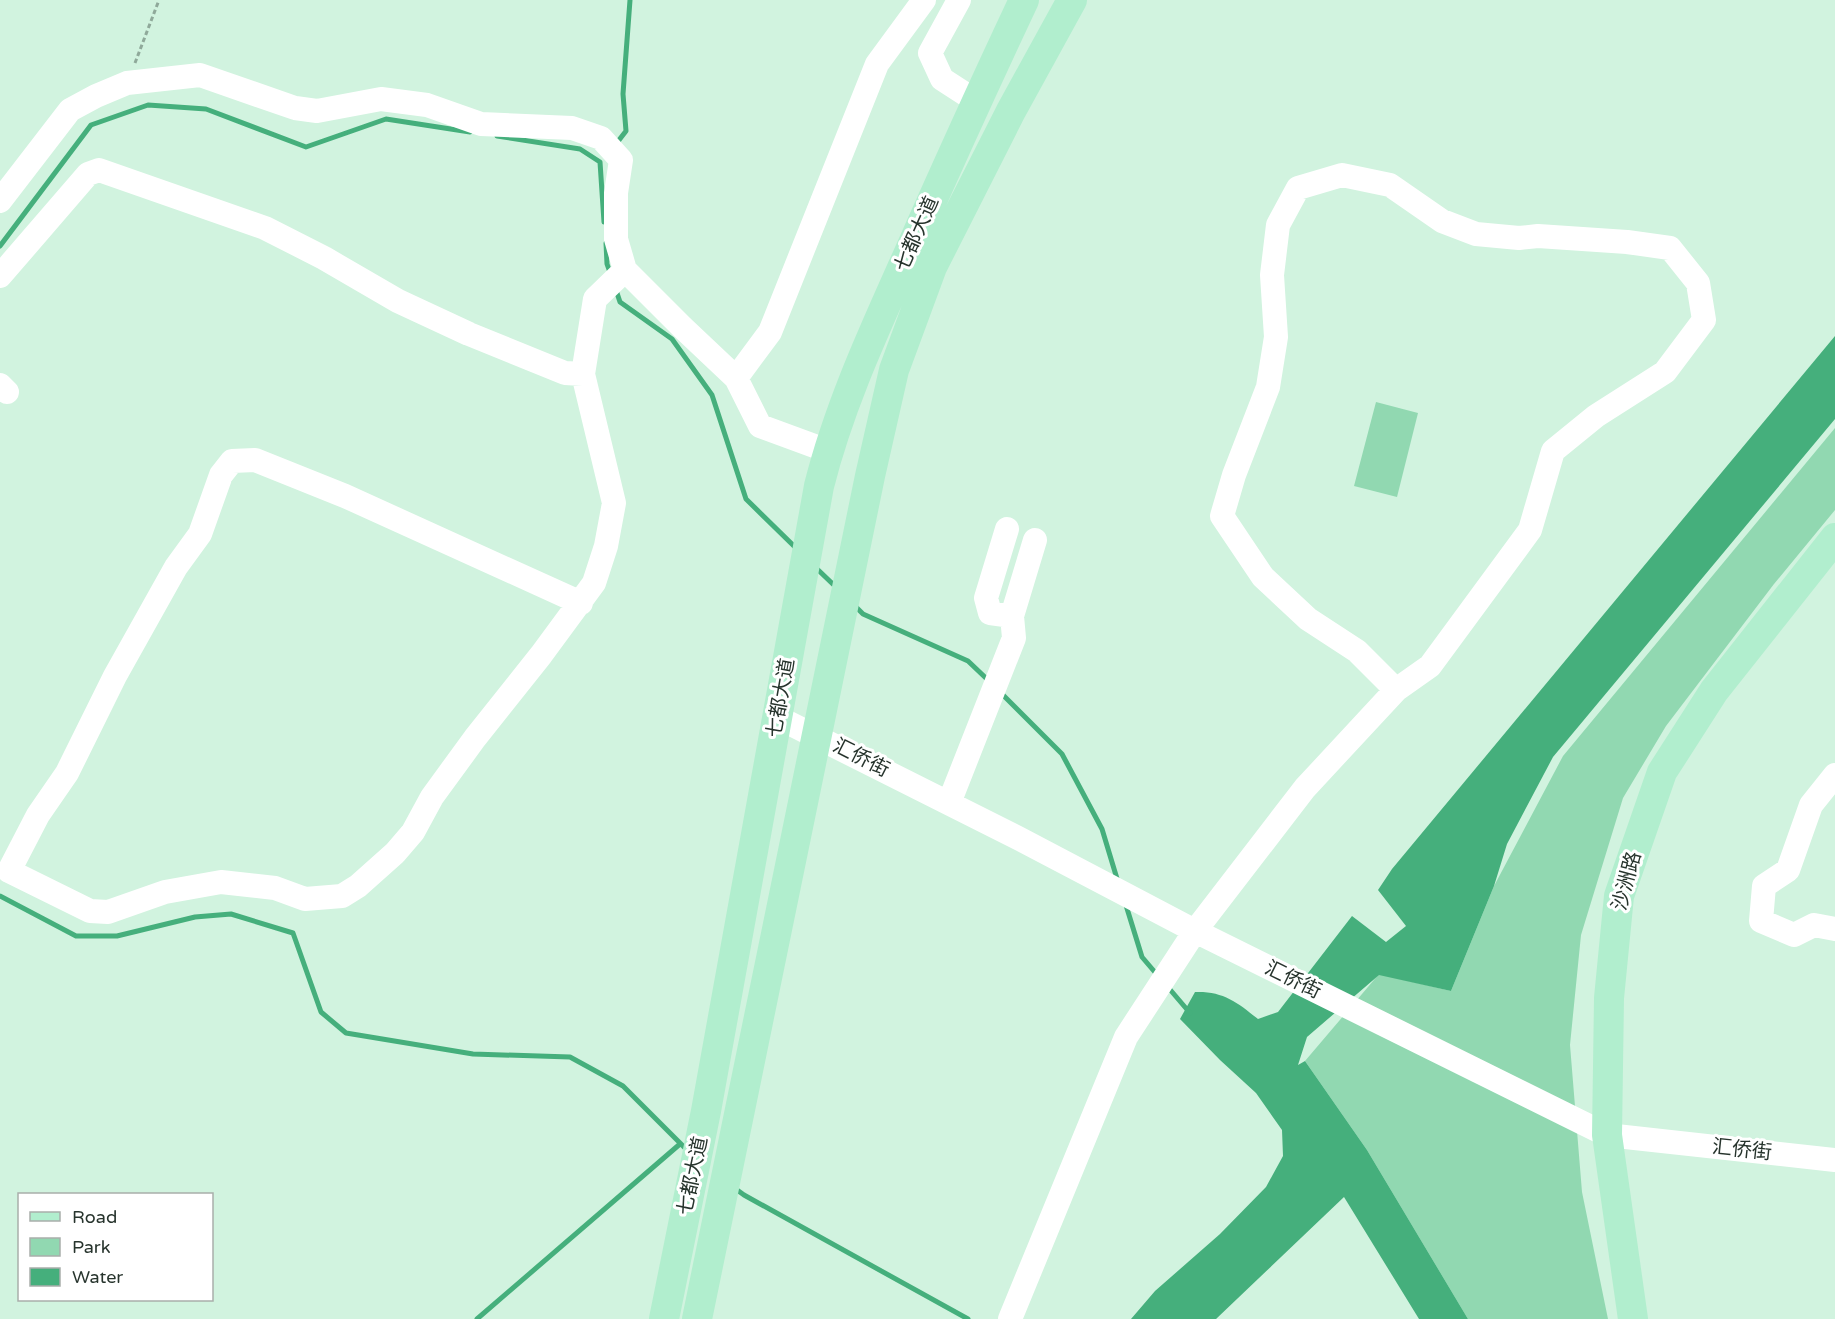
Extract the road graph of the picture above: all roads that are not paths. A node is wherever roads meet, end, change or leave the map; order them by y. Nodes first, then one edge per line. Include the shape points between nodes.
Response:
1 (924, 0) edge
2 (959, 0) edge
3 (1024, 0) edge
4 (1033, 0) edge
5 (1072, 0) edge
6 (1083, 0) edge
7 (976, 101) junction
8 (1011, 111) junction
9 (0, 201) edge
10 (622, 273) junction
11 (0, 276) edge
12 (583, 374) junction
13 (736, 378) junction
14 (828, 451) junction
15 (1006, 529) dead end
16 (1835, 538) edge
17 (1035, 540) dead end
18 (581, 603) junction
19 (1013, 627) junction
20 (1396, 690) junction
21 (777, 717) junction
22 (817, 736) junction
23 (1835, 775) edge
24 (949, 803) junction
25 (1835, 929) edge
26 (1195, 931) junction
27 (1607, 1135) junction
28 (1835, 1160) edge
29 (664, 1319) edge
30 (697, 1319) edge
31 (1010, 1319) edge
32 (1633, 1319) edge

1 - 13 street via 877,64 770,332
2 - 7 street via 930,53 942,79
3 - 7 main road
4 - 7 main road
5 - 8 main road
6 - 8 main road
7 - 14 main road, 七都大道 via 863,355
8 - 22 main road, 七都大道 via 932,267 894,370
9 - 10 street via 70,110 127,83 200,75 295,108 317,111 381,99 427,105 481,124 572,128 601,138 621,160 616,239
10 - 12 street via 595,299
10 - 13 street
11 - 12 street via 88,174 99,170 265,228 398,301 565,373
12 - 18 street via 614,503 594,583
13 - 14 street via 760,426
14 - 21 main road, 七都大道
15 - 19 street via 986,598 990,614
16 - 27 main road, 沙洲路 via 1714,691 1662,772 1619,896 1609,998
17 - 19 street
18 - 18 street via 475,738 413,832 358,886 342,896 305,899 275,888 221,882 165,892 108,912 90,911 9,871 38,815 67,773 176,567 200,534 221,475 232,461 255,460 345,496
19 - 24 street via 983,720
20 - 20 street via 1430,666 1530,530 1553,451 1596,416 1665,372 1704,320 1698,283 1670,248 1476,234 1442,221 1390,185 1342,175 1298,188 1278,225 1272,275 1276,337 1269,387 1222,516 1263,578 1308,619 1357,651
20 - 26 street via 1305,788
21 - 22 street, 汇侨街
21 - 29 main road, 七都大道 via 706,1112
22 - 24 street, 汇侨街
22 - 30 main road, 七都大道
23 - 25 street via 1811,805 1788,870 1764,886 1761,921 1794,935 1814,925
24 - 26 street, 汇侨街
26 - 27 street, 汇侨街
26 - 31 street via 1126,1037
27 - 28 street, 汇侨街
27 - 32 main road, 沙洲路

